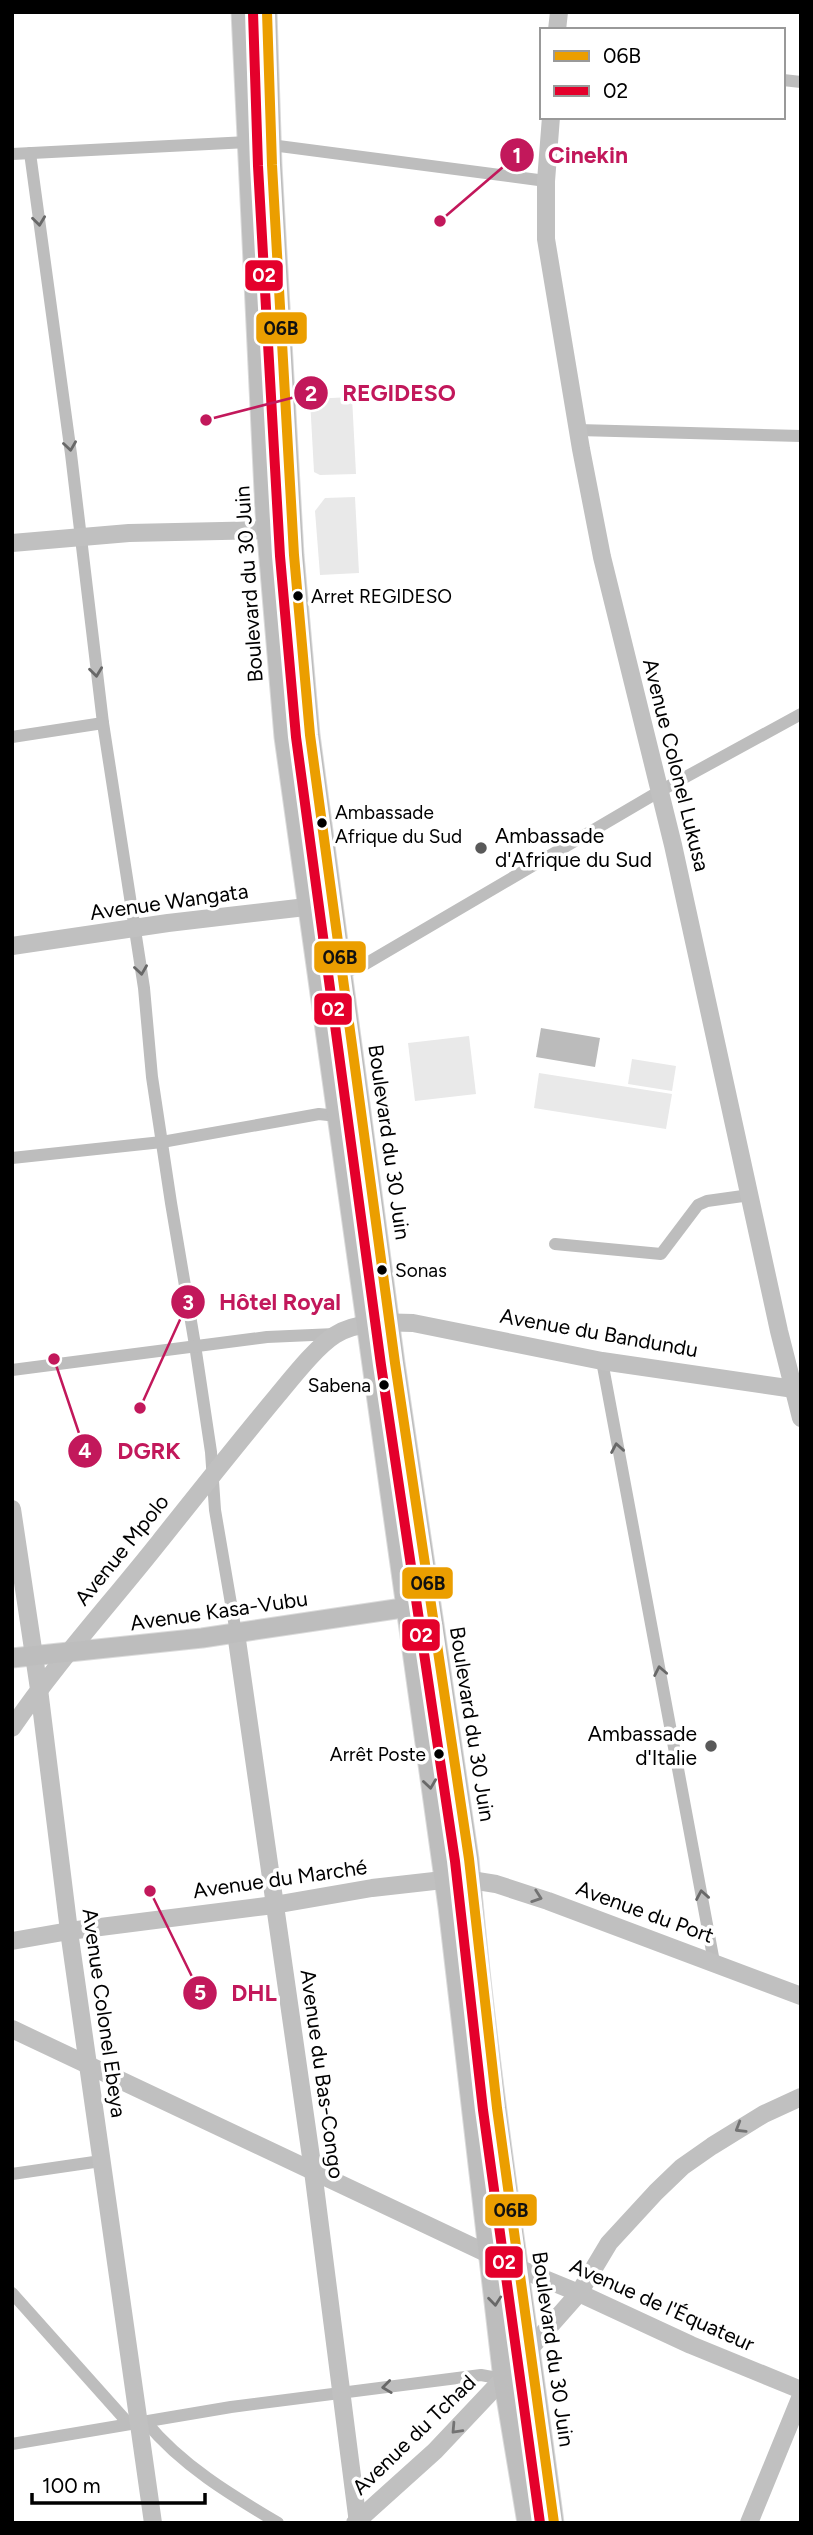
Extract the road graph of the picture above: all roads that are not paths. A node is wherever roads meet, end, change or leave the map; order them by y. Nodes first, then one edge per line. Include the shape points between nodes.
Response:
1 (241, 12) edge
2 (267, 12) edge
3 (551, 119) edge
4 (248, 142) junction
5 (272, 145) junction
6 (30, 153) junction
7 (12, 154) edge
8 (545, 181) junction
9 (578, 430) junction
10 (801, 436) edge
11 (267, 530) junction
12 (81, 538) junction
13 (12, 543) edge
14 (801, 714) edge
15 (103, 723) junction
16 (12, 737) edge
17 (660, 792) junction
18 (332, 904) junction
19 (307, 909) junction
20 (135, 928) junction
21 (12, 946) edge
22 (342, 973) junction
23 (316, 976) junction
24 (337, 1116) junction
25 (162, 1142) junction
26 (12, 1157) edge
27 (750, 1195) junction
28 (555, 1244) dead end
29 (389, 1322) junction
30 (365, 1325) junction
31 (336, 1334) junction
32 (195, 1345) junction
33 (602, 1361) junction
34 (12, 1370) edge
35 (797, 1389) edge
36 (801, 1418) edge
37 (211, 1475) junction
38 (12, 1509) edge
39 (431, 1603) junction
40 (405, 1608) junction
41 (236, 1633) junction
42 (68, 1652) junction
43 (34, 1656) junction
44 (12, 1658) edge
45 (39, 1689) junction
46 (12, 1728) edge
47 (443, 1880) junction
48 (471, 1880) junction
49 (275, 1905) junction
50 (69, 1931) junction
51 (12, 1941) edge
52 (714, 1962) junction
53 (801, 1996) edge
54 (12, 2029) edge
55 (88, 2064) junction
56 (801, 2097) edge
57 (102, 2161) junction
58 (313, 2171) junction
59 (12, 2174) edge
60 (490, 2255) junction
61 (518, 2269) junction
62 (12, 2292) edge
63 (579, 2293) junction
64 (531, 2348) junction
65 (503, 2379) junction
66 (801, 2390) edge
67 (341, 2392) junction
68 (801, 2396) edge
69 (137, 2423) junction
70 (12, 2444) edge
71 (357, 2522) edge
72 (153, 2523) edge
73 (278, 2523) edge
74 (527, 2523) edge
75 (554, 2523) edge
76 (749, 2523) edge

1 - 4 main road, Boulevard du 30 Juin
2 - 5 main road, Boulevard du 30 Juin
3 - 8 street, Avenue Colonel Lukusa
4 - 5 street
4 - 6 street
4 - 11 main road, Boulevard du 30 Juin
5 - 8 street
5 - 18 main road, Boulevard du 30 Juin via 294,555 310,735
6 - 7 street
6 -> 12 street
8 - 9 street, Avenue Colonel Lukusa via 549,261
9 - 10 street
9 - 17 street, Avenue Colonel Lukusa via 602,557
11 - 12 street
11 - 19 main road, Boulevard du 30 Juin via 284,737
12 - 13 street
12 -> 15 street
14 - 17 street
15 - 16 street
15 - 20 street
17 - 22 street via 362,966
17 - 27 street, Avenue Colonel Lukusa
18 - 19 street, Avenue Wangata
18 - 22 main road, Boulevard du 30 Juin
19 - 20 street, Avenue Wangata
19 - 23 main road, Boulevard du 30 Juin
20 - 21 street, Avenue Wangata
20 -> 25 street
22 - 23 street
22 - 29 main road, Boulevard du 30 Juin
23 - 24 main road, Boulevard du 30 Juin
24 - 25 street via 319,1114
24 - 30 main road, Boulevard du 30 Juin
25 - 26 street
25 - 32 street
27 - 28 street via 698,1205 661,1254
27 - 35 street, Avenue Colonel Lukusa
29 - 30 street, Avenue du Bandundu
29 - 33 street, Avenue du Bandundu
29 - 39 main road, Boulevard du 30 Juin
30 - 31 street, Avenue Mpolo
30 - 40 main road, Boulevard du 30 Juin
31 - 32 street
31 - 37 street, Avenue Mpolo via 301,1368
32 - 34 street
32 - 37 street
33 - 35 street, Avenue du Bandundu
52 -> 33 street
35 - 36 street, Avenue Colonel Lukusa
37 - 41 street
37 - 42 street, Avenue Mpolo
38 - 43 street, Avenue Colonel Ebeya
39 - 40 main road, Avenue Kasa-Vubu
39 - 48 main road, Boulevard du 30 Juin
40 - 41 main road, Avenue Kasa-Vubu
40 -> 47 main road, Boulevard du 30 Juin
41 - 42 main road, Avenue Kasa-Vubu
41 - 49 street, Avenue du Bas-Congo
42 - 43 main road, Avenue Kasa-Vubu
42 - 45 street, Avenue Mpolo
43 - 44 main road, Avenue Kasa-Vubu
43 - 45 street, Avenue Colonel Ebeya
45 - 46 street, Avenue Mpolo
45 - 50 street, Avenue Colonel Ebeya
47 - 48 street, Avenue du Marché
47 - 49 street, Avenue du Marché
47 - 60 main road, Boulevard du 30 Juin
48 -> 52 street, Avenue du Port via 516,1890
48 - 61 main road, Boulevard du 30 Juin
49 - 50 street, Avenue du Marché
49 - 58 street, Avenue du Bas-Congo
50 - 51 street, Avenue du Marché
50 - 55 street, Avenue Colonel Ebeya
52 - 53 street, Avenue du Port
54 - 55 street, Avenue de l'Équateur
55 - 57 street, Avenue Colonel Ebeya
55 - 58 street, Avenue de l'Équateur
56 -> 63 street, Avenue du Tchad via 764,2114 682,2166 609,2243
57 - 59 street
57 - 69 street, Avenue Colonel Ebeya
58 - 60 street, Avenue de l'Équateur
58 - 67 street, Avenue du Bas-Congo
60 - 61 street, Avenue de l'Équateur
60 -> 65 main road, Boulevard du 30 Juin
61 - 63 street, Avenue de l'Équateur
61 - 64 main road, Boulevard du 30 Juin
62 - 69 street
63 - 64 street, Avenue du Tchad
63 - 66 street, Avenue de l'Équateur
64 - 65 street, Avenue du Tchad
64 - 75 main road, Boulevard du 30 Juin
65 -> 67 street via 481,2375
65 -> 71 street, Avenue du Tchad via 435,2451
65 - 74 main road, Boulevard du 30 Juin
67 - 69 street
67 - 71 street, Avenue du Bas-Congo
68 - 76 street
69 - 70 street
69 - 72 street, Avenue Colonel Ebeya
69 - 73 street via 239,2500

